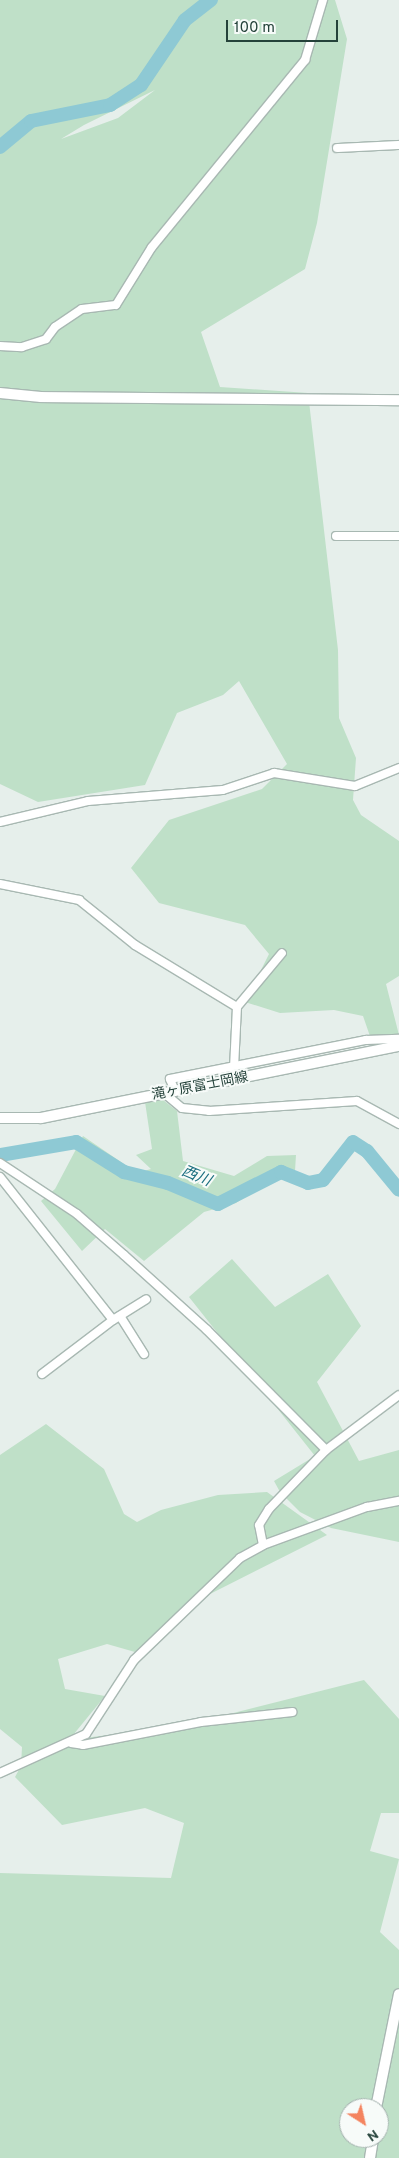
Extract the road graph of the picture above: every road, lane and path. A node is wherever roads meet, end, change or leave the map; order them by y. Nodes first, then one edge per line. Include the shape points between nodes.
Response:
1 (323, 0) edge
2 (399, 144) edge
3 (337, 148) dead end
4 (0, 346) edge
5 (0, 392) edge
6 (399, 400) edge
7 (336, 536) dead end
8 (399, 536) edge
9 (399, 768) edge
10 (0, 822) edge
11 (0, 884) edge
12 (282, 953) dead end
13 (237, 1007) junction
14 (399, 1038) edge
15 (399, 1046) edge
16 (234, 1068) junction
17 (170, 1092) junction
18 (0, 1118) edge
19 (399, 1124) edge
20 (0, 1163) edge
21 (0, 1177) edge
22 (146, 1299) dead end
23 (117, 1318) junction
24 (144, 1354) dead end
25 (42, 1374) dead end
26 (399, 1395) edge
27 (326, 1450) junction
28 (399, 1500) edge
29 (263, 1545) junction
30 (292, 1712) dead end
31 (72, 1743) junction
32 (0, 1773) edge
33 (399, 1994) edge
34 (378, 2098) edge

1 - 4 street via 304,60 152,247 116,305 82,309 55,326 46,339 22,346
2 - 3 street
5 - 6 street via 41,397
7 - 8 street
9 - 10 street via 355,786 274,773 223,790 88,801
11 - 13 street via 79,900 135,945
12 - 13 street
13 - 16 street
14 - 16 street via 366,1040
15 - 17 street, 滝ヶ原富士岡線
16 - 17 street via 170,1079
17 - 18 street, 滝ヶ原富士岡線 via 41,1118
17 - 19 street via 182,1108 210,1111 357,1101
20 - 27 street via 77,1214 124,1255 207,1330
21 - 23 street
22 - 23 street
23 - 24 street
23 - 25 street
26 - 27 street
27 - 29 street via 269,1509 259,1525
28 - 29 street via 367,1507
29 - 31 street via 223,1572 134,1660 86,1734
30 - 31 street via 201,1722 83,1745
31 - 32 street
33 - 34 street

